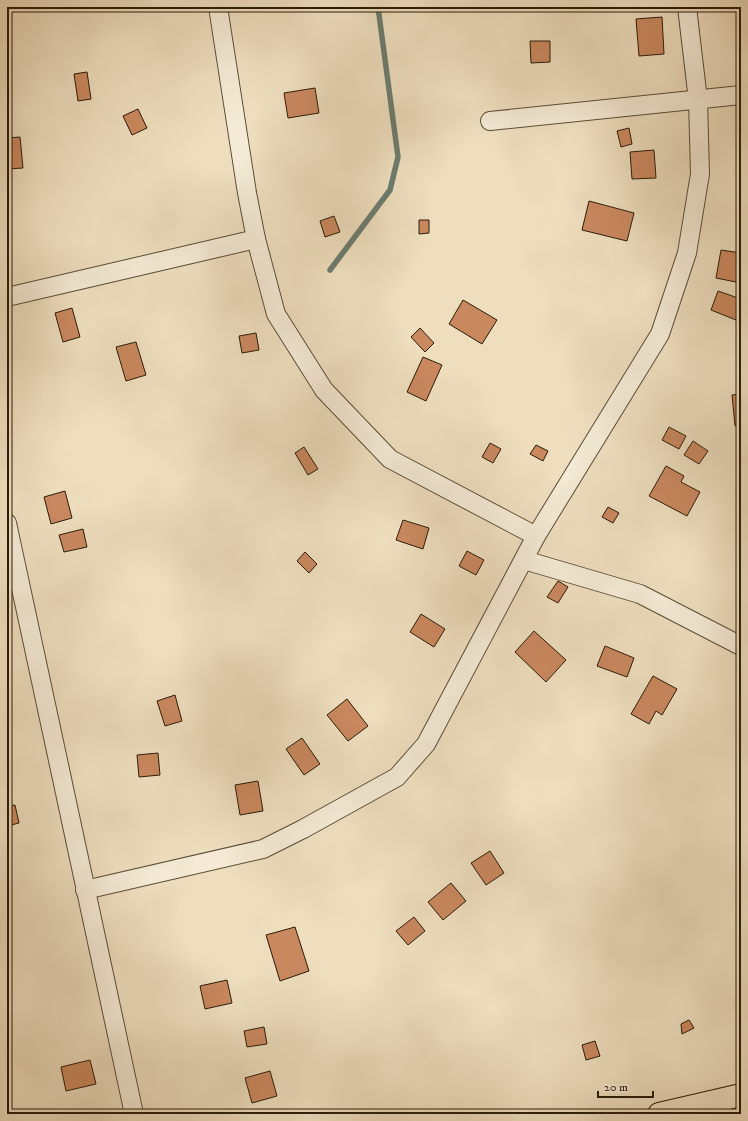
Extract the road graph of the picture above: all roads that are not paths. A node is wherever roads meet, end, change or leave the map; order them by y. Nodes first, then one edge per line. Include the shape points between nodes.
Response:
1 (218, 7) edge
2 (687, 7) edge
3 (741, 95) edge
4 (698, 100) junction
5 (490, 121) dead end
6 (256, 238) junction
7 (7, 297) edge
8 (7, 523) edge
9 (536, 536) junction
10 (524, 560) junction
11 (741, 646) edge
12 (85, 890) junction
13 (741, 1095) edge
14 (134, 1114) edge
15 (659, 1114) edge

1 - 6 street via 246,193
2 - 4 street
3 - 4 street
4 - 5 street
4 - 9 street via 700,174 690,238 660,334
6 - 7 street
6 - 9 street via 276,314 324,390 390,459
8 - 12 street
9 - 10 street
10 - 11 street via 640,594
10 - 12 street via 426,744 397,777 263,849
12 - 14 street
13 - 15 main road

